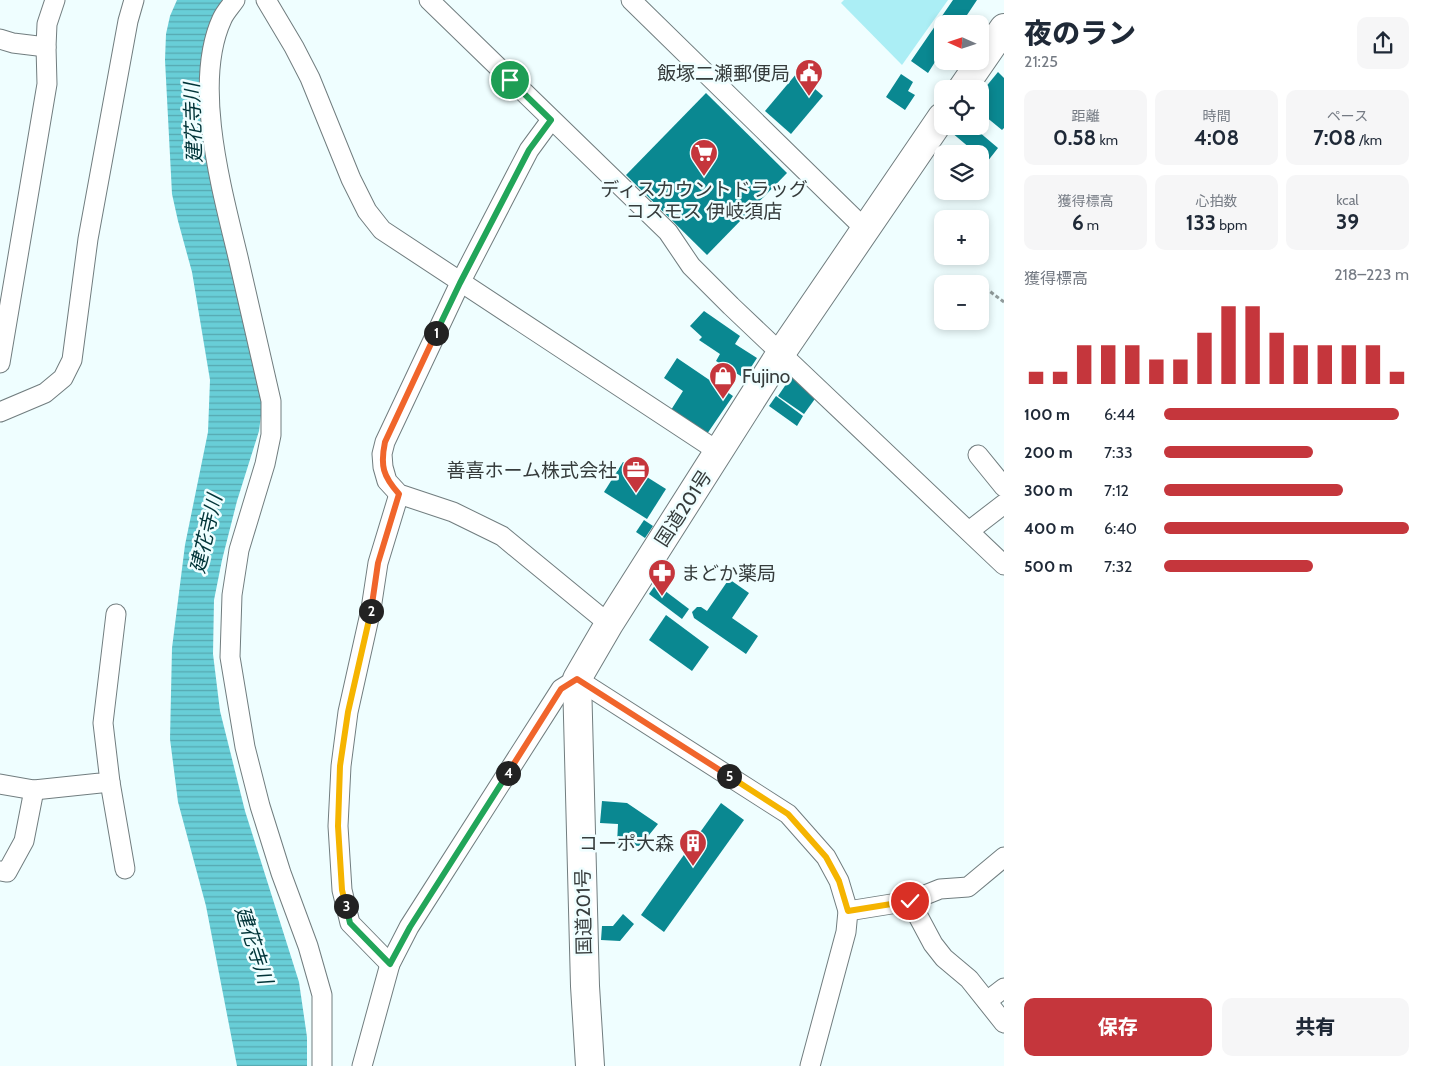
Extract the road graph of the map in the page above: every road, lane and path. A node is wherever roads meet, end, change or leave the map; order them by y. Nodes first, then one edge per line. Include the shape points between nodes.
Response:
1 (55, 0) edge
2 (134, 0) edge
3 (235, 0) edge
4 (266, 0) edge
5 (429, 0) edge
6 (631, 0) edge
7 (1004, 28) edge
8 (0, 39) edge
9 (46, 47) junction
10 (968, 80) edge
11 (551, 120) junction
12 (934, 129) edge
13 (865, 229) junction
14 (460, 283) junction
15 (989, 291) edge
16 (1004, 302) edge
17 (781, 353) junction
18 (0, 363) edge
19 (0, 412) edge
20 (719, 452) junction
21 (978, 455) dead end
22 (1004, 487) edge
23 (399, 494) junction
24 (1004, 504) edge
25 (969, 531) junction
26 (1004, 565) edge
27 (116, 614) dead end
28 (609, 624) junction
29 (577, 679) junction
30 (110, 782) junction
31 (0, 784) edge
32 (34, 790) junction
33 (1004, 857) edge
34 (125, 869) dead end
35 (0, 871) edge
36 (910, 901) junction
37 (848, 911) junction
38 (390, 964) junction
39 (1004, 988) edge
40 (988, 1001) junction
41 (1004, 1023) edge
42 (322, 1066) edge
43 (362, 1066) edge
44 (590, 1066) edge
45 (810, 1066) edge

1 - 9 street via 47,24
2 - 19 street via 88,240 72,360 63,378 45,393
3 - 42 street via 222,18 214,47 210,68 210,118 216,166 271,401 271,435 239,550 232,595 230,657 245,746 260,806 322,995
4 - 14 street via 306,70 367,211 382,230
5 - 11 street
6 - 13 street
7 - 10 highway
8 - 9 street via 13,44
9 - 18 street via 47,84
11 - 14 street via 529,150
11 - 17 street via 668,232 691,266
12 - 13 highway, 国道201号
13 - 17 highway, 国道201号
14 - 20 street
14 - 23 street via 385,442 383,467 387,481
15 - 16 path
17 - 20 highway, 国道201号
17 - 25 street
20 - 28 highway, 国道201号
21 - 22 street
23 - 28 street via 453,512 502,536
23 - 38 street via 378,563 348,712 340,766 338,826 342,890 350,923
24 - 25 street
25 - 26 street
27 - 30 street via 103,723
28 - 29 highway, 国道201号
29 - 37 street via 788,814 826,857 839,881
29 - 38 street via 561,689 410,927
29 - 44 highway, 国道201号
30 - 32 street
30 - 34 street
31 - 32 street
32 - 35 street via 24,841 7,872
33 - 36 street via 968,887 940,889
36 - 37 street
36 - 40 street via 933,944
37 - 45 street via 846,932
38 - 43 street
39 - 40 street
40 - 41 street

